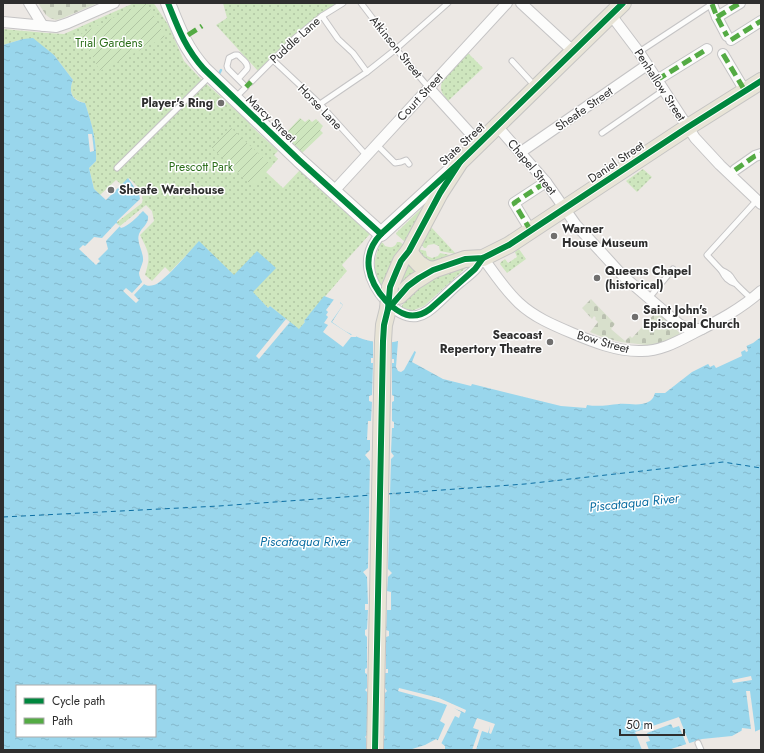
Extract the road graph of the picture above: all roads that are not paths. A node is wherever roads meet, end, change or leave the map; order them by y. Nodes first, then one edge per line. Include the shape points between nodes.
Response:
1 (29, 3) edge
2 (114, 3) edge
3 (168, 3) edge
4 (343, 3) edge
5 (361, 3) edge
6 (448, 3) edge
7 (507, 3) edge
8 (521, 3) edge
9 (623, 3) edge
10 (740, 3) edge
11 (712, 4) edge
12 (611, 15) junction
13 (322, 16) junction
14 (717, 17) junction
15 (761, 21) edge
16 (3, 22) edge
17 (43, 26) junction
18 (396, 49) junction
19 (707, 49) dead end
20 (574, 52) junction
21 (639, 52) junction
22 (722, 54) dead end
23 (273, 60) junction
24 (512, 61) dead end
25 (647, 65) junction
26 (367, 72) junction
27 (210, 76) junction
28 (238, 79) junction
29 (657, 80) junction
30 (761, 81) edge
31 (251, 82) dead end
32 (429, 88) junction
33 (536, 88) junction
34 (664, 90) junction
35 (745, 91) junction
36 (235, 99) junction
37 (320, 104) junction
38 (497, 126) junction
39 (688, 128) junction
40 (602, 133) dead end
41 (479, 143) junction
42 (376, 144) junction
43 (521, 152) junction
44 (761, 154) edge
45 (366, 155) junction
46 (460, 162) junction
47 (409, 164) dead end
48 (117, 168) dead end
49 (735, 170) dead end
50 (546, 182) junction
51 (334, 191) junction
52 (759, 202) edge
53 (565, 209) junction
54 (531, 231) junction
55 (381, 234) junction
56 (409, 251) junction
57 (483, 258) junction
58 (673, 268) dead end
59 (433, 270) junction
60 (394, 292) junction
61 (761, 292) edge
62 (649, 298) junction
63 (752, 300) junction
64 (394, 311) junction
65 (707, 326) junction
66 (698, 743) dead end
67 (375, 750) edge
68 (701, 750) edge

1 - 17 street
2 - 17 street via 62,26
3 - 27 street, Marcy Street via 184,43
4 - 13 lane, Puddle Lane
5 - 18 lane, Atkinson Street
6 - 18 lane
7 - 32 street, Court Street
8 - 20 street
9 - 12 main road, State Street
10 - 14 street
11 - 14 street
11 - 21 lane
12 - 20 main road, State Street
12 - 21 street, Penhallow Street
13 - 23 lane, Puddle Lane
13 - 26 lane
14 - 15 street via 729,38
16 - 17 street
18 - 26 lane
18 - 32 lane, Atkinson Street
19 - 29 street
20 - 33 main road, State Street
21 - 25 street, Penhallow Street
22 - 35 street
23 - 31 lane, Puddle Lane
23 - 37 lane, Horse Lane
24 - 33 lane
25 - 29 street, Penhallow Street
25 - 43 street, Sheafe Street
26 - 37 lane
27 - 36 street, Marcy Street
27 - 48 lane
28 - 28 lane via 248,64 235,55 229,58 227,66
28 - 36 lane via 246,87
29 - 34 street, Penhallow Street
30 - 35 main road, Daniel Street
32 - 41 street, Atkinson Street
32 - 42 street, Court Street
33 - 38 main road, State Street
34 - 39 street, Penhallow Street
34 - 40 lane
35 - 39 main road, Daniel Street
36 - 51 street, Marcy Street
37 - 45 lane, Horse Lane
38 - 41 main road, State Street
38 - 43 street, Chapel Street
39 - 52 street, Penhallow Street via 705,150
39 - 53 main road, Daniel Street
41 - 46 main road, State Street
42 - 45 street, Court Street
42 - 47 lane via 395,163 406,160
43 - 50 street, Chapel Street
44 - 49 street
45 - 51 street, Court Street
46 - 55 street, State Street
46 - 56 main road
50 - 53 street, Chapel Street
50 - 54 street via 514,203
51 - 55 street, Marcy Street
52 - 63 lane via 707,255 733,278
53 - 54 main road, Daniel Street
53 - 62 street, Chapel Street via 623,276
54 - 57 main road, Daniel Street
55 - 64 street, State Street via 370,253 370,273 378,291
56 - 59 main road via 419,265
56 - 60 main road via 402,261
57 - 59 main road via 465,259
57 - 64 street via 475,269 427,312 407,316
57 - 65 street, Bow Street via 513,297 533,314 604,345 640,351 655,350
58 - 62 lane
59 - 60 main road
60 - 64 main road, bridge
61 - 63 street, Bow Street
62 - 65 street, Chapel Street via 682,326 696,329
63 - 65 street, Bow Street
64 - 67 main road via 384,325 383,340
66 - 68 lane

